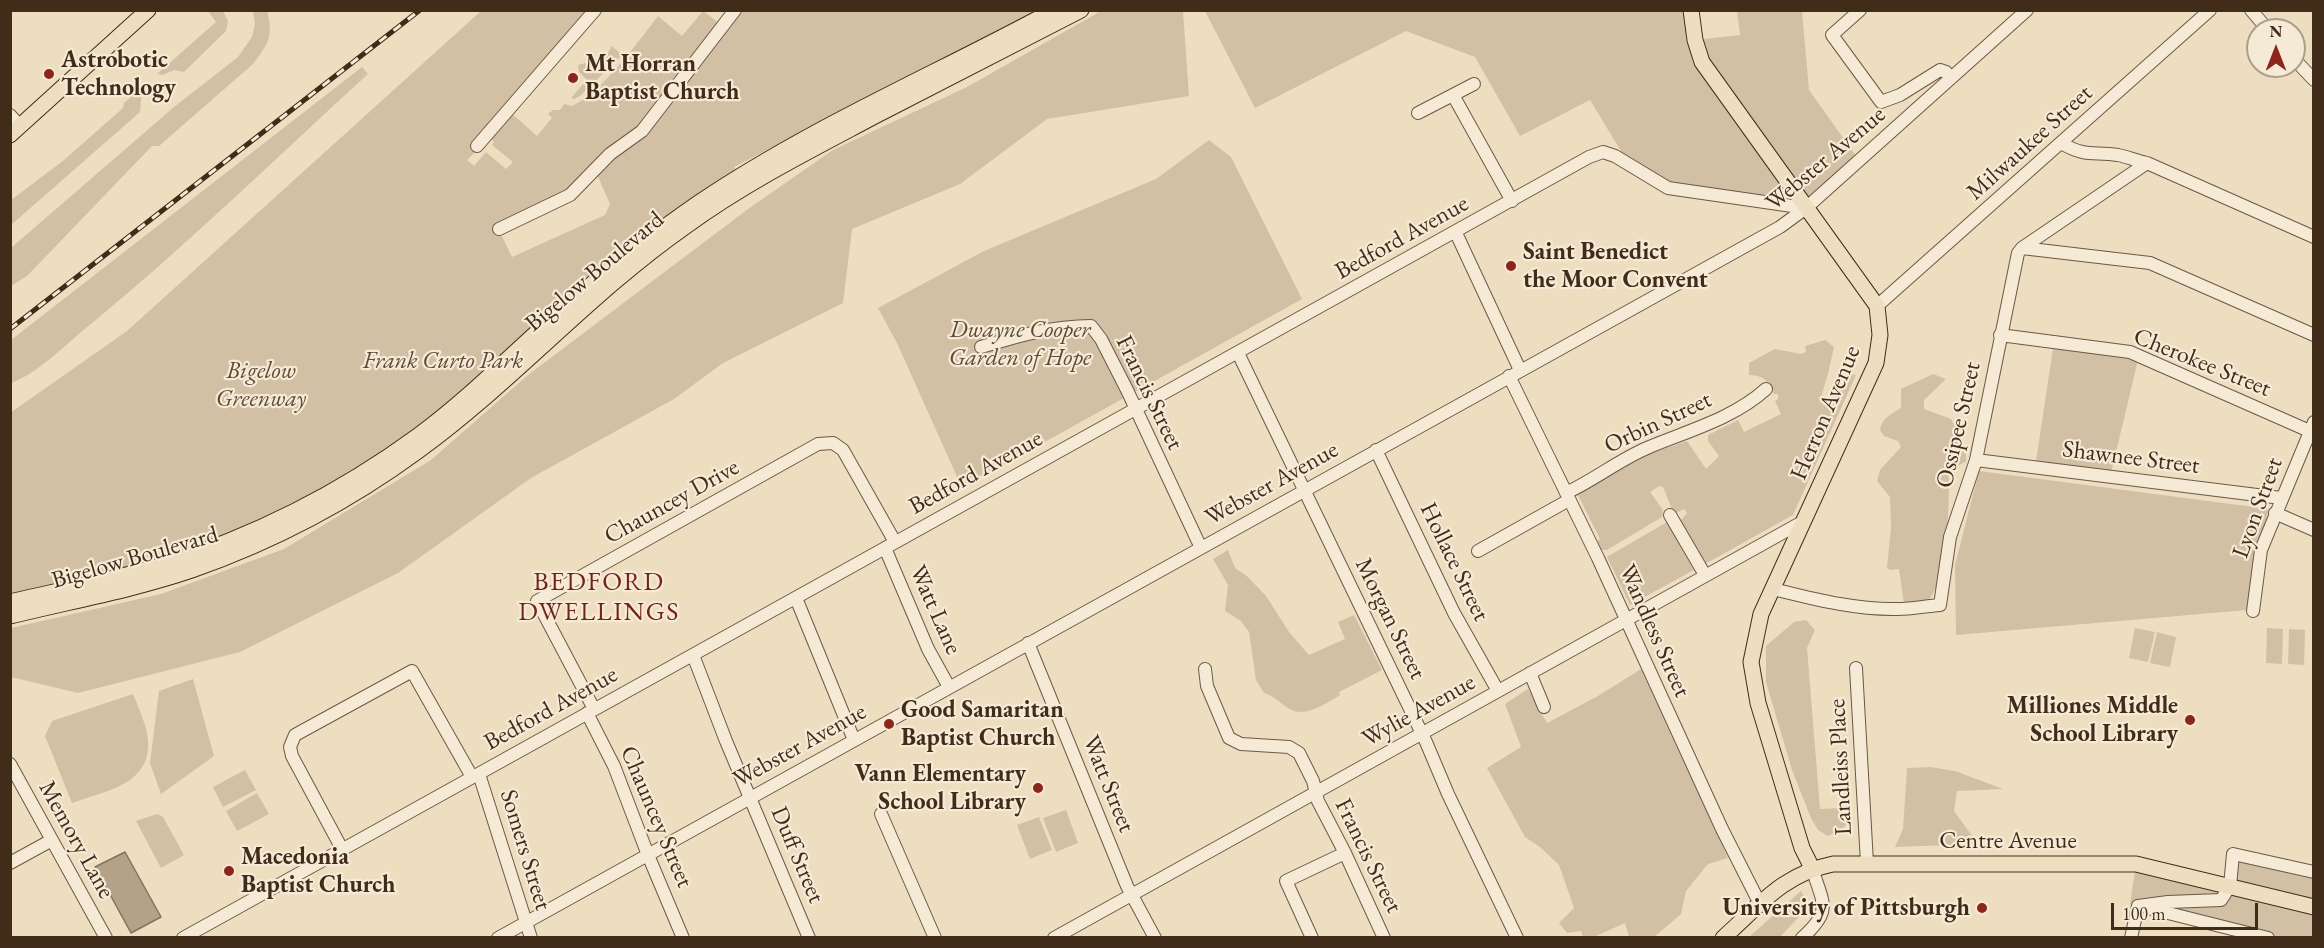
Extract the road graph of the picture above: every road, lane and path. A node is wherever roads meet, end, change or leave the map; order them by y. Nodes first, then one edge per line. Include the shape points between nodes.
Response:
1 (148, 10) edge
2 (595, 10) edge
3 (735, 10) edge
4 (1054, 10) edge
5 (1081, 10) edge
6 (1691, 10) edge
7 (1860, 10) edge
8 (2210, 10) edge
9 (2025, 11) edge
10 (1952, 78) junction
11 (1474, 84) dead end
12 (1453, 95) junction
13 (1418, 113) dead end
14 (14, 126) edge
15 (2061, 143) junction
16 (477, 146) dead end
17 (2146, 163) junction
18 (1512, 201) junction
19 (1806, 208) junction
20 (499, 230) dead end
21 (1456, 233) junction
22 (2313, 237) edge
23 (2020, 250) junction
24 (1877, 306) junction
25 (2000, 335) junction
26 (2313, 335) edge
27 (981, 346) dead end
28 (1238, 353) junction
29 (1514, 373) junction
30 (1766, 388) dead end
31 (1135, 409) junction
32 (2312, 429) edge
33 (1376, 450) junction
34 (1976, 460) junction
35 (1305, 490) junction
36 (1568, 497) junction
37 (2281, 498) junction
38 (2275, 513) junction
39 (1670, 515) dead end
40 (1804, 521) junction
41 (2313, 531) edge
42 (890, 545) junction
43 (1202, 548) junction
44 (1478, 551) dead end
45 (1706, 575) junction
46 (1773, 589) junction
47 (796, 598) junction
48 (10, 602) edge
49 (2253, 611) dead end
50 (10, 616) edge
51 (1625, 620) junction
52 (1028, 643) junction
53 (693, 655) junction
54 (1856, 668) dead end
55 (1205, 669) dead end
56 (1530, 673) junction
57 (949, 687) junction
58 (1497, 691) junction
59 (1544, 707) dead end
60 (591, 711) junction
61 (1422, 733) junction
62 (855, 740) junction
63 (10, 764) edge
64 (476, 776) junction
65 (1316, 792) junction
66 (750, 798) junction
67 (881, 814) dead end
68 (52, 840) junction
69 (342, 849) junction
70 (1346, 853) junction
71 (648, 855) junction
72 (10, 863) edge
73 (1867, 863) junction
74 (1812, 868) junction
75 (2313, 872) edge
76 (2230, 886) junction
77 (1131, 895) junction
78 (1760, 904) junction
79 (2138, 906) junction
80 (2313, 907) edge
81 (525, 923) junction
82 (106, 938) edge
83 (183, 938) edge
84 (498, 938) edge
85 (531, 938) edge
86 (683, 938) edge
87 (809, 938) edge
88 (935, 938) edge
89 (1054, 938) edge
90 (1155, 938) edge
91 (1312, 938) edge
92 (1384, 938) edge
93 (1517, 938) edge
94 (1723, 938) edge
95 (1802, 938) edge
96 (2131, 938) edge
97 (2268, 938) edge

1 - 14 main road
2 - 16 street
3 - 20 street via 642,131 610,154 570,195
4 - 48 main road, Bigelow Boulevard via 804,140 703,200 595,281 450,411 341,486 203,552 118,578
5 - 50 main road, Bigelow Boulevard via 819,145 687,224 600,292 455,423 352,495 277,534 192,570
6 - 19 main road via 1702,62
7 - 10 street via 1832,34 1881,102 1940,70
8 - 15 street, Milwaukee Street
9 - 10 street, Webster Avenue
10 - 19 street, Webster Avenue
11 - 12 street
12 - 13 street
12 - 18 street
15 - 17 street via 2078,152 2117,155
15 - 24 street, Milwaukee Street
17 - 22 street
17 - 23 street
18 - 19 street, Bedford Avenue via 1603,152 1668,188
18 - 21 street, Bedford Avenue
19 - 24 main road
19 - 29 street, Webster Avenue via 1780,227
21 - 28 street, Bedford Avenue
21 - 29 street, Wandless Street
23 - 25 street, Ossipee Street
23 - 26 street via 2150,263
24 - 40 main road, Herron Avenue via 1880,335 1876,363
25 - 32 street, Cherokee Street via 2130,352
25 - 34 street, Ossipee Street
27 - 31 street, Francis Street via 1040,330 1091,326
28 - 31 street, Bedford Avenue
28 - 35 street, Morgan Street
29 - 33 street, Webster Avenue
29 - 36 street, Wandless Street
30 - 36 street, Orbin Street via 1753,400 1693,432 1646,449
31 - 42 street, Bedford Avenue
31 - 43 street, Francis Street
32 - 37 street, Lyon Street
33 - 35 street, Webster Avenue
33 - 58 street, Hollace Street via 1454,613
34 - 37 street, Shawnee Street
34 - 46 street, Ossipee Street via 1950,537 1940,605 1868,608
35 - 43 street, Webster Avenue
35 - 61 street, Morgan Street
36 - 44 street, Orbin Street
36 - 51 street, Wandless Street
37 - 38 street, Lyon Street
38 - 41 street
38 - 49 street, Lyon Street via 2261,550
39 - 45 street
40 - 45 street, Wylie Avenue
40 - 46 main road, Herron Avenue
42 - 47 street, Bedford Avenue
42 - 57 street, Watt Lane via 928,649
42 - 60 street, Chauncey Drive via 843,450 833,443 818,444 537,601
43 - 52 street, Webster Avenue
45 - 51 street, Wylie Avenue
46 - 74 main road, Herron Avenue via 1761,614 1751,662 1758,703 1802,848
47 - 53 street, Bedford Avenue
47 - 62 street
51 - 56 street, Wylie Avenue
51 - 78 street, Wandless Street
52 - 57 street, Webster Avenue
52 - 77 street, Watt Street
53 - 60 street, Bedford Avenue
53 - 66 street, Duff Street
54 - 73 street, Landleiss Place
55 - 65 street, Francis Street via 1207,686 1229,738 1241,744 1289,747 1299,753
56 - 58 street, Wylie Avenue
56 - 59 street
57 - 62 street, Webster Avenue
58 - 61 street, Wylie Avenue
60 - 64 street, Bedford Avenue
60 - 71 street, Chauncey Street
61 - 65 street, Wylie Avenue
61 - 93 street, Morgan Street
62 - 66 street, Webster Avenue
63 - 68 street, Memory Lane
64 - 69 street, Bedford Avenue
64 - 69 street, Somers Street via 412,670 295,735 290,747
64 - 81 street, Somers Street
65 - 70 street, Francis Street
65 - 77 street, Wylie Avenue
66 - 71 street, Webster Avenue
66 - 87 street, Duff Street
67 - 88 street
68 - 72 street
68 - 82 street, Memory Lane
69 - 83 street, Bedford Avenue
70 - 91 street via 1286,881
70 - 92 street, Francis Street
71 - 81 street, Webster Avenue
71 - 86 street, Chauncey Street
73 - 74 main road, Centre Avenue
73 - 76 main road, Centre Avenue via 2136,864
74 - 78 main road, Centre Avenue via 1782,883
74 - 95 street via 1823,915
75 - 76 street via 2234,854
76 - 79 street via 2221,900
76 - 80 main road, Centre Avenue
77 - 89 street, Wylie Avenue
77 - 90 street, Watt Street
78 - 94 main road, Centre Avenue
79 - 96 street
79 - 97 street
81 - 84 street, Webster Avenue
81 - 85 street, Somers Street

